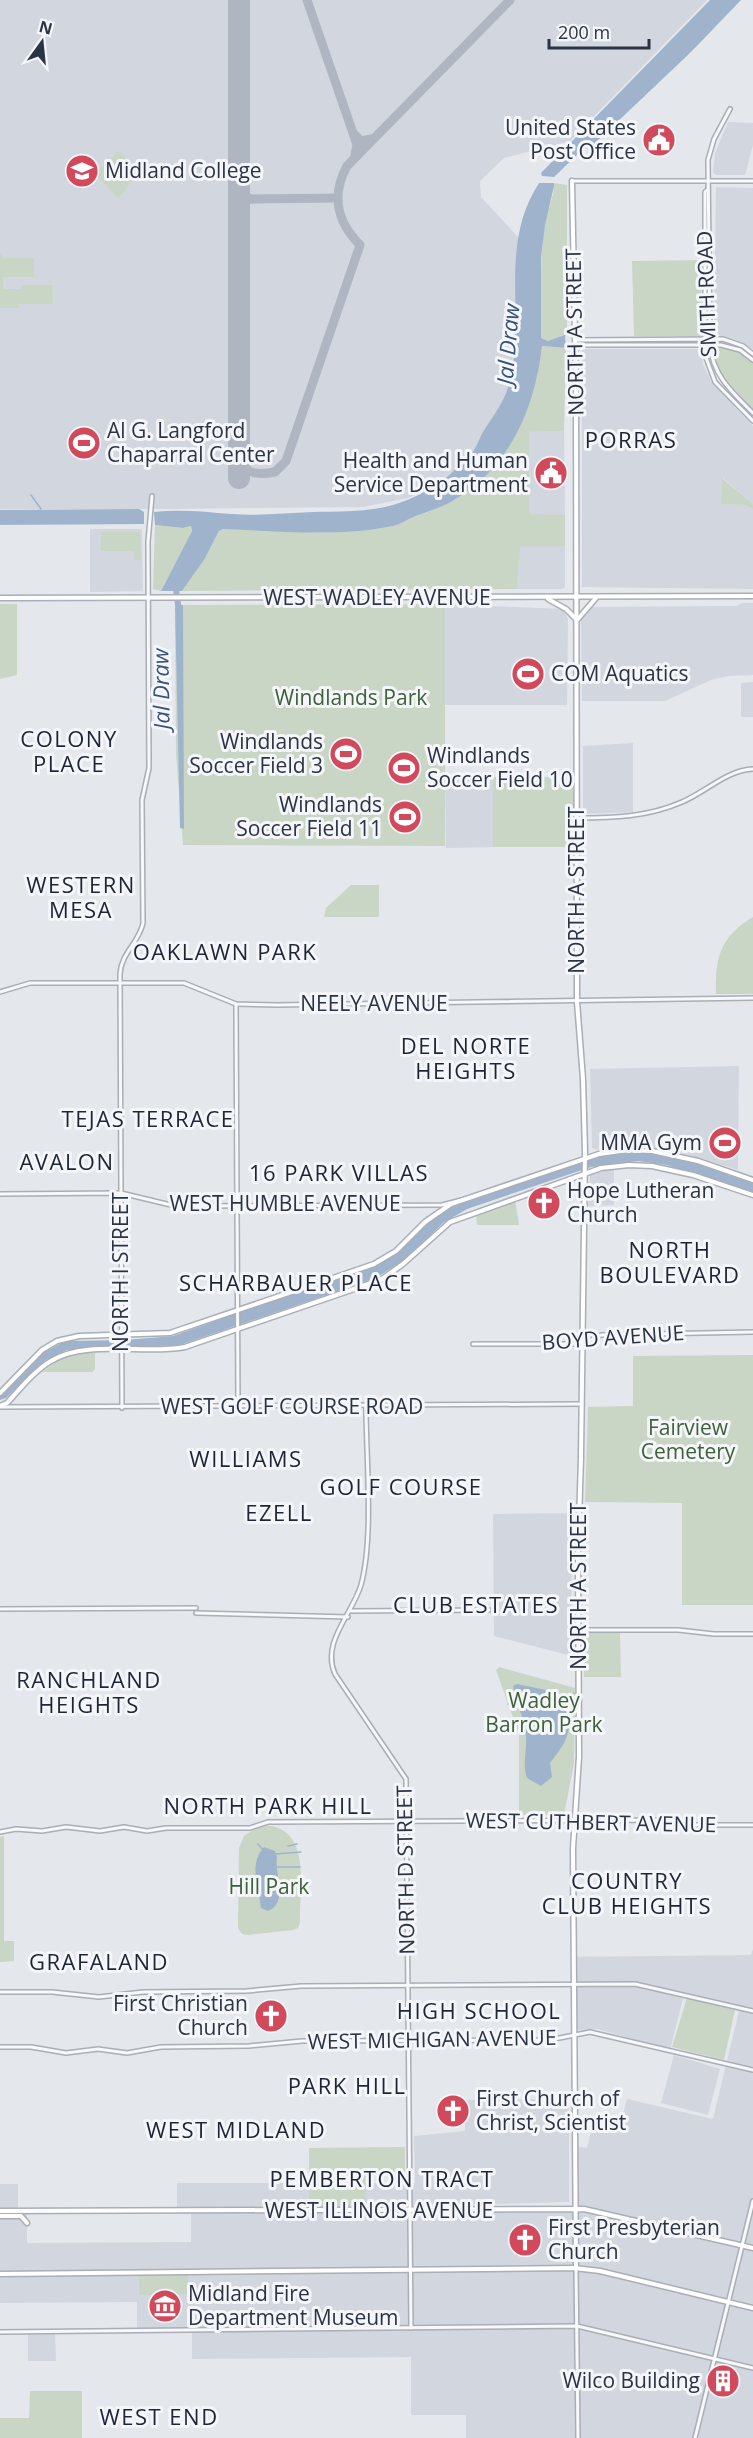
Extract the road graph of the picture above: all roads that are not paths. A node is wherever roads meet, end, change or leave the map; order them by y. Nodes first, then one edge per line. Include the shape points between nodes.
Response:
1 (730, 110) dead end
2 (572, 181) joint
3 (753, 181) edge
4 (707, 182) junction
5 (708, 189) junction
6 (705, 339) junction
7 (711, 339) junction
8 (575, 342) junction
9 (705, 345) junction
10 (710, 345) junction
11 (753, 354) edge
12 (753, 360) edge
13 (753, 413) edge
14 (753, 421) edge
15 (152, 496) dead end
16 (753, 596) edge
17 (576, 597) junction
18 (596, 597) junction
19 (0, 598) edge
20 (148, 598) junction
21 (545, 598) junction
22 (576, 620) junction
23 (753, 769) edge
24 (576, 818) junction
25 (120, 982) junction
26 (0, 992) edge
27 (753, 998) edge
28 (577, 1002) junction
29 (236, 1004) junction
30 (585, 1158) junction
31 (584, 1174) junction
32 (753, 1180) edge
33 (121, 1193) junction
34 (0, 1194) edge
35 (753, 1195) edge
36 (462, 1200) junction
37 (237, 1206) junction
38 (238, 1311) junction
39 (238, 1328) junction
40 (753, 1332) edge
41 (121, 1337) junction
42 (473, 1344) dead end
43 (583, 1344) junction
44 (122, 1349) junction
45 (0, 1393) edge
46 (583, 1404) junction
47 (0, 1406) edge
48 (366, 1406) junction
49 (238, 1407) junction
50 (122, 1408) junction
51 (196, 1608) dead end
52 (0, 1609) edge
53 (489, 1610) dead end
54 (351, 1611) junction
55 (196, 1613) dead end
56 (348, 1617) junction
57 (579, 1630) junction
58 (753, 1634) edge
59 (574, 1820) junction
60 (407, 1821) junction
61 (753, 1825) edge
62 (0, 1832) edge
63 (575, 1984) junction
64 (408, 1986) junction
65 (0, 1992) edge
66 (753, 2011) edge
67 (575, 2035) junction
68 (409, 2041) junction
69 (0, 2047) edge
70 (753, 2070) edge
71 (753, 2201) edge
72 (576, 2209) junction
73 (410, 2210) junction
74 (0, 2211) edge
75 (0, 2216) edge
76 (27, 2223) dead end
77 (742, 2246) junction
78 (753, 2248) edge
79 (576, 2268) junction
80 (410, 2270) junction
81 (0, 2274) edge
82 (728, 2302) junction
83 (753, 2308) edge
84 (577, 2326) junction
85 (411, 2328) junction
86 (0, 2332) edge
87 (715, 2359) junction
88 (753, 2368) edge
89 (578, 2438) edge
90 (696, 2438) edge

1 - 4 street, SMITH ROAD via 714,139
2 - 4 street
2 - 8 main road, NORTH A STREET
3 - 4 street
4 - 5 street, SMITH ROAD
5 - 6 street, SMITH ROAD
5 - 7 street, SMITH ROAD
6 - 7 street
6 - 8 street
6 - 9 street, SMITH ROAD
7 - 10 street, SMITH ROAD
7 - 11 street via 732,342
8 - 9 street
8 - 17 main road, NORTH A STREET
9 - 10 street
9 - 14 street, SMITH ROAD via 715,382
10 - 12 street via 729,346
10 - 13 street, SMITH ROAD via 711,359 721,380
15 - 20 street, NORTH I STREET
16 - 18 main road, WEST WADLEY AVENUE
17 - 18 main road, WEST WADLEY AVENUE
17 - 21 main road, WEST WADLEY AVENUE
17 - 22 main road, NORTH A STREET
18 - 22 main road
19 - 20 main road, WEST WADLEY AVENUE
20 - 21 main road, WEST WADLEY AVENUE
20 - 25 street, NORTH I STREET via 149,760 142,800 143,923 123,958
21 - 22 main road via 566,609
22 - 24 main road, NORTH A STREET
23 - 24 street via 736,771 698,795 658,811 630,817
24 - 28 main road, NORTH A STREET
25 - 26 street, NEELY AVENUE via 30,983
25 - 29 street, NEELY AVENUE via 184,983
25 - 33 street, NORTH I STREET
27 - 28 street, NEELY AVENUE
28 - 29 street, NEELY AVENUE
28 - 30 main road, NORTH A STREET
29 - 37 street
30 - 31 main road, NORTH A STREET
30 - 32 main road via 645,1150 698,1161
30 - 36 main road
31 - 35 main road via 615,1166 646,1165 693,1175
31 - 39 main road via 450,1222 408,1261 379,1280
31 - 43 main road, NORTH A STREET
33 - 34 street, WEST HUMBLE AVENUE
33 - 37 street, WEST HUMBLE AVENUE via 175,1206
33 - 41 street, NORTH I STREET
36 - 37 street, WEST HUMBLE AVENUE via 442,1205
36 - 38 main road via 436,1214 381,1261
37 - 38 street
38 - 39 street
38 - 41 main road via 170,1333
39 - 44 main road via 175,1349
39 - 49 street
40 - 43 street, BOYD AVENUE via 601,1335
41 - 44 street, NORTH I STREET
41 - 45 main road via 79,1336 57,1341 42,1350
42 - 43 street, BOYD AVENUE
43 - 46 main road, NORTH A STREET
44 - 47 main road via 78,1351 58,1357
44 - 50 street, NORTH I STREET
46 - 48 street, WEST GOLF COURSE ROAD
46 - 57 main road, NORTH A STREET
47 - 50 street, WEST GOLF COURSE ROAD
48 - 49 street, WEST GOLF COURSE ROAD
48 - 54 street, NORTH D STREET via 367,1553
49 - 50 street, WEST GOLF COURSE ROAD
51 - 52 street
53 - 54 street
54 - 56 street, NORTH D STREET
55 - 56 street
56 - 60 street, NORTH D STREET via 333,1643 331,1665 406,1779
57 - 58 street
57 - 59 main road, NORTH A STREET via 579,1757
59 - 60 street, WEST CUTHBERT AVENUE
59 - 61 street, WEST CUTHBERT AVENUE
59 - 63 main road, NORTH A STREET
60 - 62 street, WEST CUTHBERT AVENUE via 268,1822 250,1828 124,1827 100,1831 66,1827 42,1832
60 - 64 street, NORTH D STREET
63 - 64 street
63 - 66 street via 638,1984
63 - 67 main road, NORTH A STREET
64 - 65 street via 150,1992 99,1997
64 - 68 street, NORTH D STREET
67 - 68 street, WEST MICHIGAN AVENUE via 549,2040
67 - 70 street, WEST MICHIGAN AVENUE via 597,2032
67 - 72 main road, NORTH A STREET
68 - 69 street, WEST MICHIGAN AVENUE via 175,2046 127,2053
68 - 73 street, NORTH D STREET
71 - 77 street
72 - 73 main road, WEST ILLINOIS AVENUE
72 - 77 main road, WEST ILLINOIS AVENUE
72 - 79 main road, NORTH A STREET
73 - 74 main road, WEST ILLINOIS AVENUE
73 - 80 street, NORTH D STREET
75 - 76 main road via 21,2216
77 - 78 main road, WEST ILLINOIS AVENUE
77 - 82 street
79 - 80 main road
79 - 82 main road
79 - 84 street, NORTH A STREET
80 - 81 main road
80 - 85 street, NORTH D STREET
82 - 83 main road
82 - 87 street
84 - 85 street
84 - 87 street
84 - 89 street, NORTH A STREET
85 - 86 street
87 - 88 street
87 - 90 street

